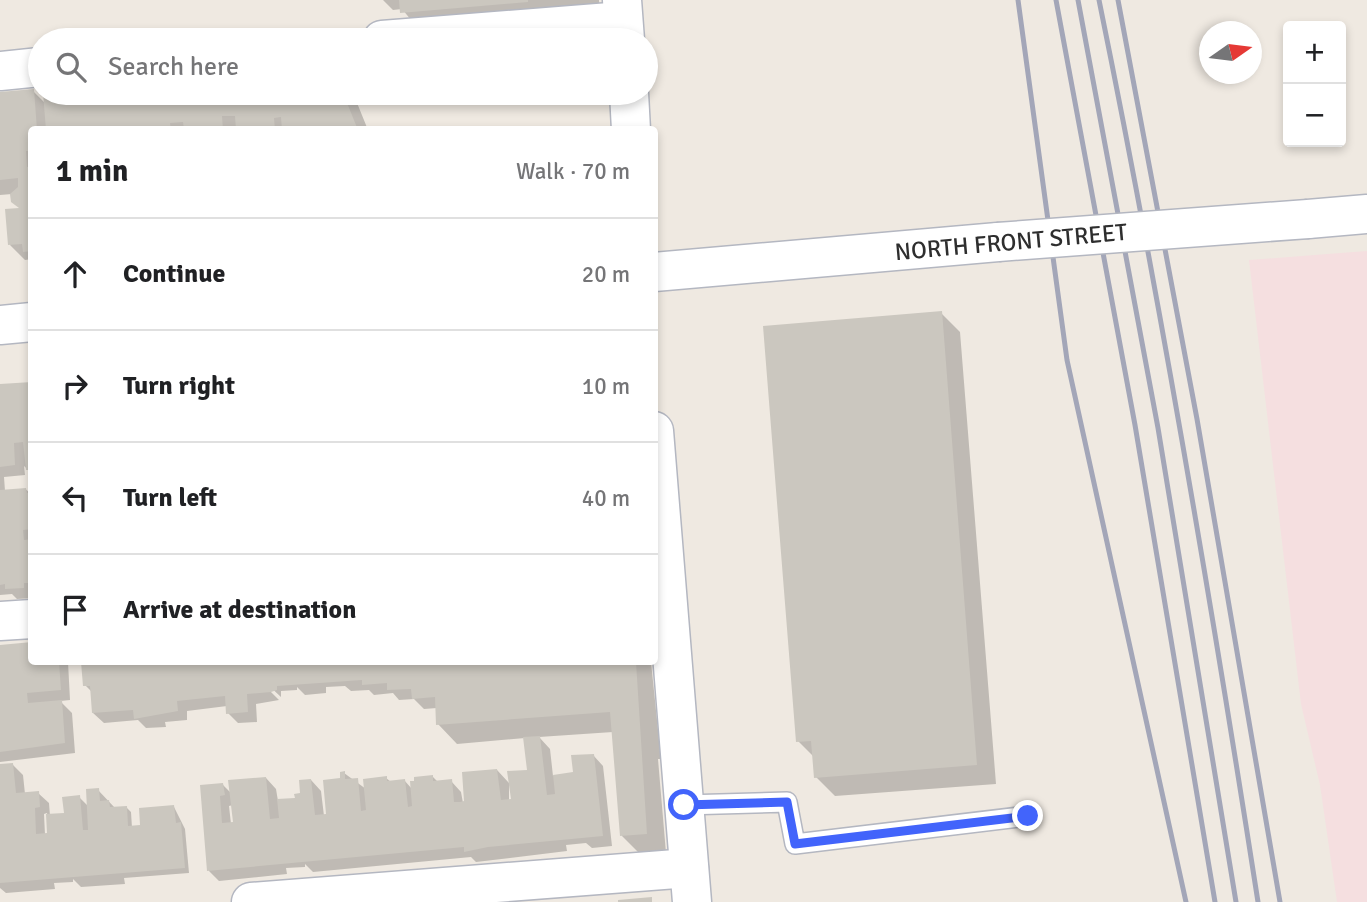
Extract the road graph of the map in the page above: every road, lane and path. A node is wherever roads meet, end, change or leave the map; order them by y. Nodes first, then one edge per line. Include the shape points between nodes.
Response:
1 (623, 20) edge
2 (527, 28) edge
3 (28, 68) edge
4 (0, 71) edge
5 (630, 105) edge
6 (631, 126) edge
7 (1367, 214) edge
8 (658, 271) edge
9 (28, 322) edge
10 (0, 325) edge
11 (658, 523) edge
12 (660, 569) edge
13 (28, 619) edge
14 (0, 621) edge
15 (684, 805) junction
16 (1028, 816) dead end
17 (691, 885) edge
18 (251, 902) edge

1 - 2 street
3 - 4 street
5 - 6 street
7 - 8 street, NORTH FRONT STREET, bridge
9 - 10 street
11 - 12 street
12 - 15 street
13 - 14 street
15 - 16 lane via 787,802 795,844
15 - 17 street
17 - 18 street

